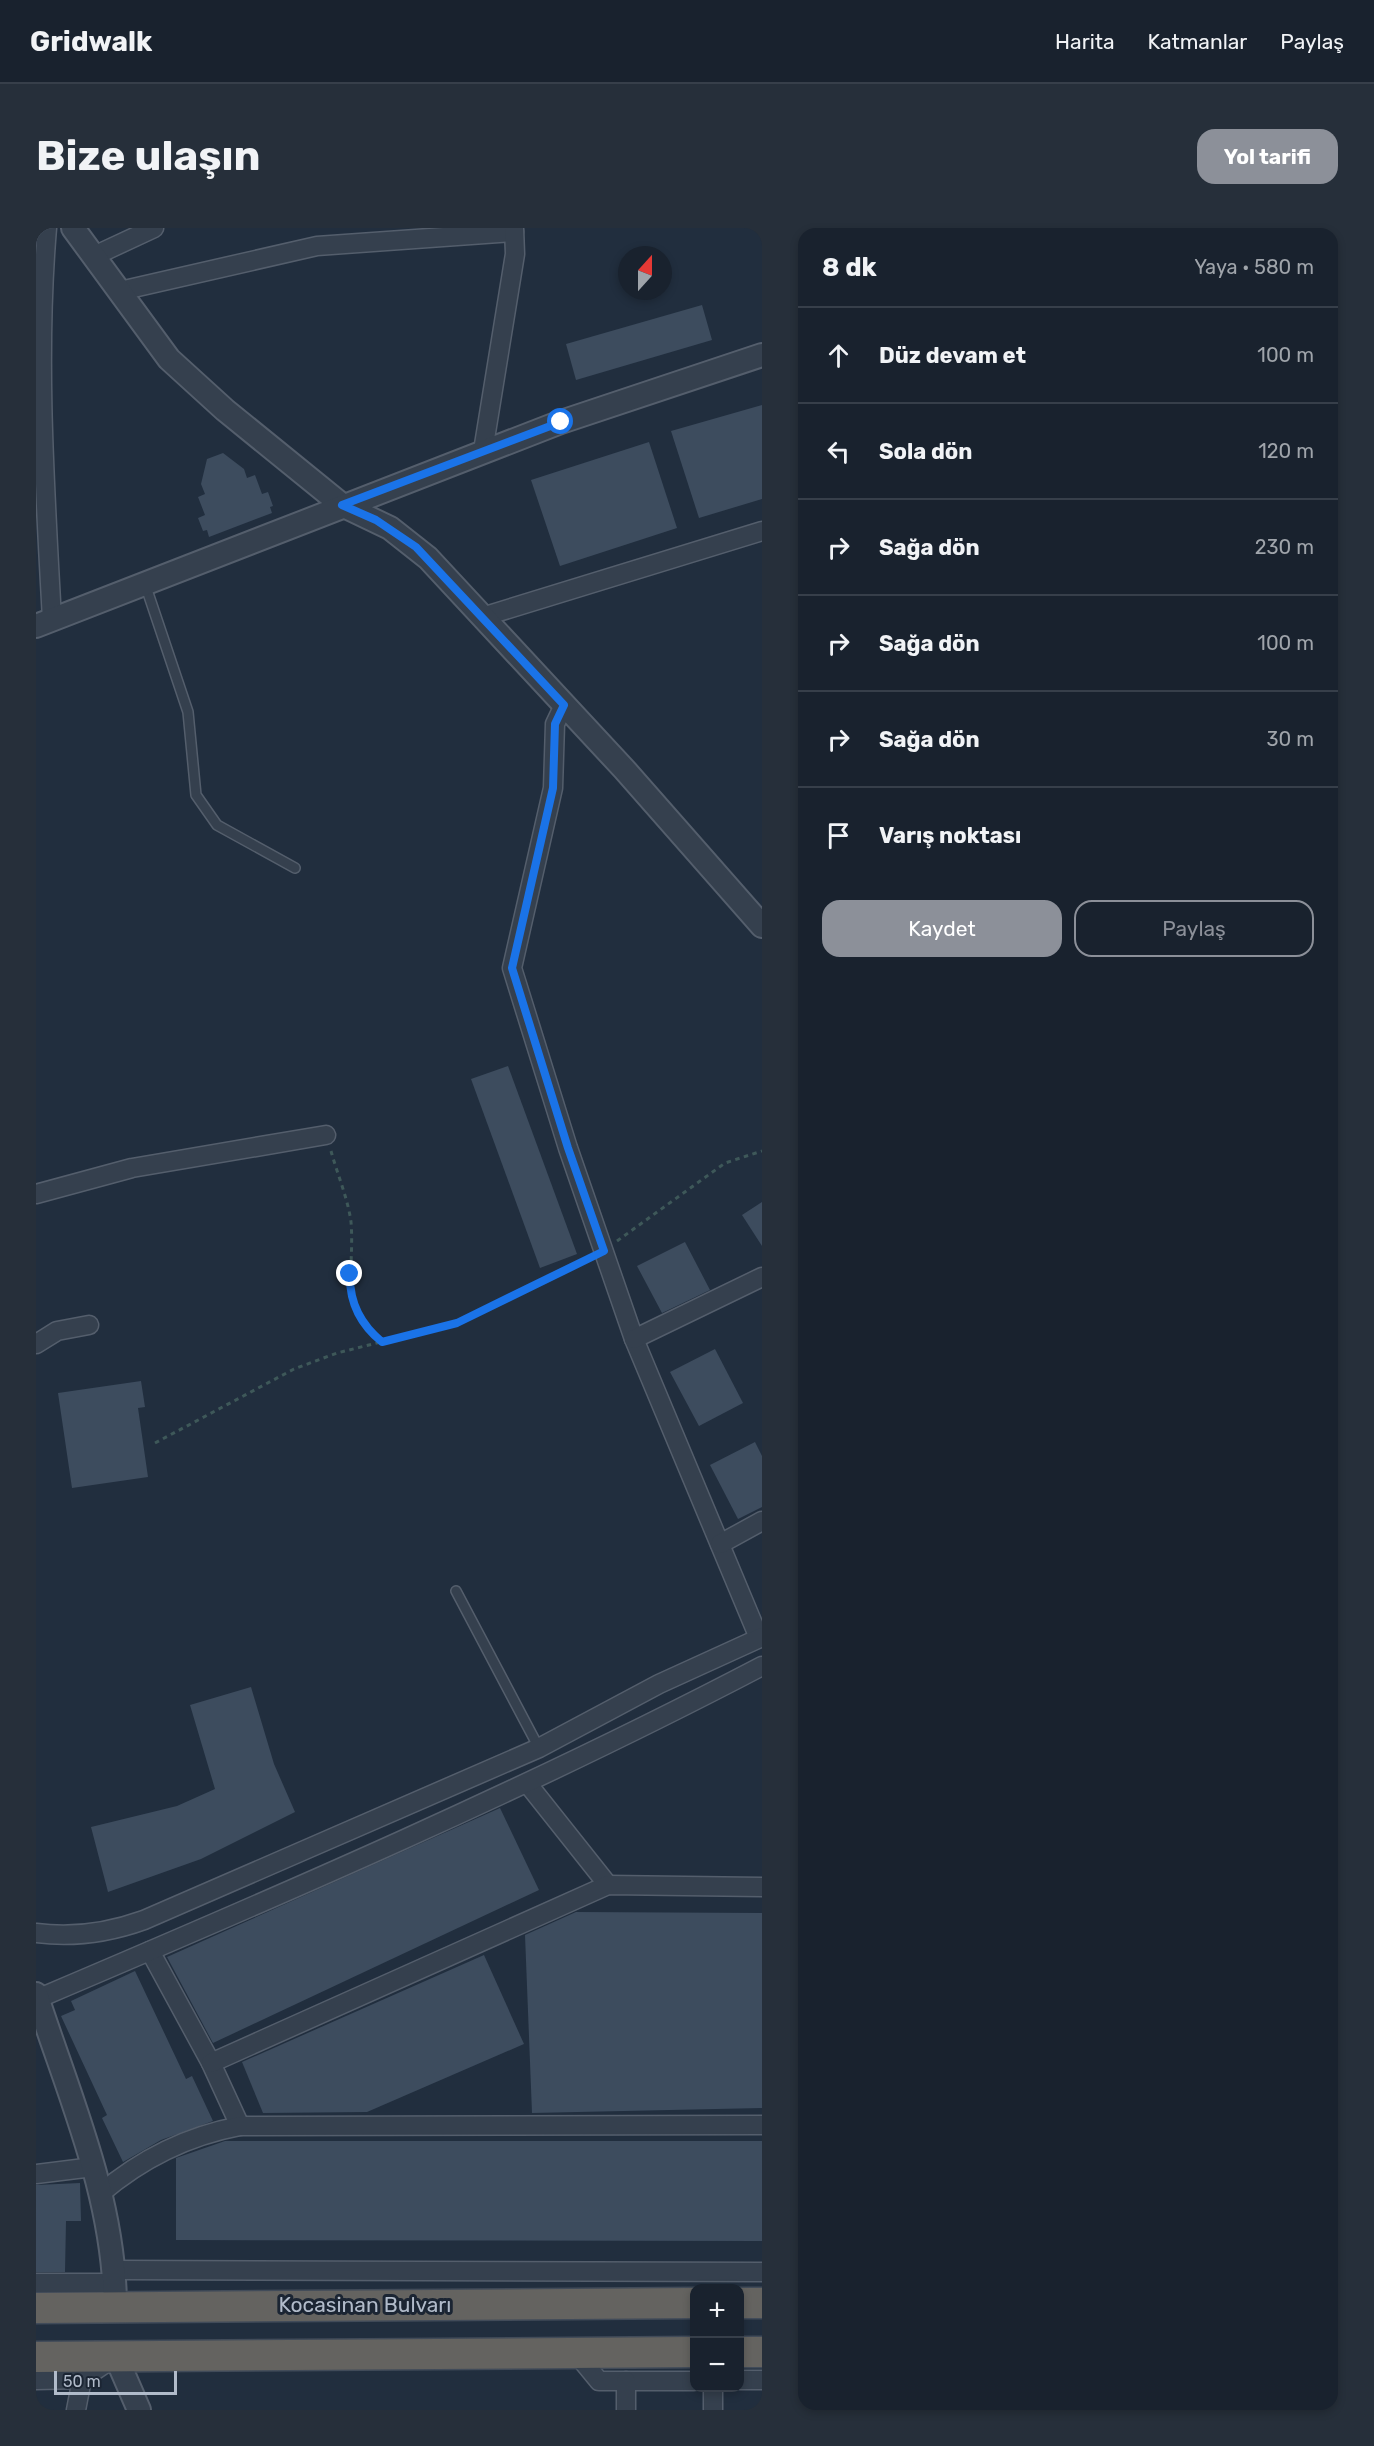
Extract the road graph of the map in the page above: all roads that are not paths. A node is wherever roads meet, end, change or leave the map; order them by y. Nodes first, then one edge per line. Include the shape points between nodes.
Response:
1 (47, 228) edge
2 (73, 228) edge
3 (153, 228) edge
4 (514, 230) edge
5 (94, 256) junction
6 (120, 291) junction
7 (762, 355) edge
8 (37, 375) edge
9 (483, 451) junction
10 (40, 480) edge
11 (342, 505) junction
12 (762, 531) edge
13 (145, 584) junction
14 (482, 617) junction
15 (44, 623) edge
16 (564, 705) junction
17 (295, 868) dead end
18 (762, 926) edge
19 (326, 1135) road end
20 (36, 1194) edge
21 (762, 1277) edge
22 (88, 1325) dead end
23 (634, 1339) junction
24 (36, 1344) edge
25 (762, 1521) edge
26 (720, 1544) junction
27 (456, 1591) dead end
28 (761, 1637) edge
29 (762, 1666) edge
30 (539, 1748) junction
31 (527, 1783) junction
32 (609, 1885) junction
33 (762, 1887) edge
34 (36, 1933) edge
35 (150, 1951) junction
36 (37, 1996) edge
37 (211, 2063) junction
38 (240, 2126) junction
39 (762, 2126) edge
40 (93, 2167) junction
41 (36, 2174) edge
42 (100, 2193) junction
43 (762, 2272) edge
44 (36, 2283) edge
45 (114, 2287) junction
46 (690, 2303) edge
47 (744, 2303) edge
48 (762, 2303) edge
49 (36, 2308) edge
50 (690, 2352) edge
51 (744, 2352) edge
52 (762, 2352) edge
53 (576, 2353) junction
54 (116, 2356) junction
55 (36, 2357) edge
56 (82, 2379) junction
57 (36, 2380) edge
58 (744, 2380) edge
59 (762, 2380) edge
60 (626, 2381) junction
61 (690, 2381) edge
62 (713, 2392) edge
63 (76, 2410) edge
64 (139, 2410) edge
65 (626, 2410) edge
66 (713, 2410) edge

1 - 8 street via 40,286
2 - 5 street
3 - 5 street
4 - 6 street via 317,246
4 - 9 street via 515,254
5 - 6 street
6 - 11 street via 169,359
7 - 9 street
8 - 10 street
9 - 11 street
10 - 15 street
11 - 13 street
11 - 14 street via 376,520 416,547
12 - 14 street
13 - 15 street
13 - 17 lane via 188,712 196,795 217,825
14 - 16 street
16 - 18 street
16 - 23 street via 555,724 553,788 512,968 568,1148
19 - 20 street via 132,1168
21 - 23 street
22 - 24 street via 57,1331
23 - 26 street
25 - 26 street
26 - 28 street
27 - 30 lane
28 - 30 street via 659,1684
29 - 31 street
30 - 34 street via 144,1920 106,1932
31 - 32 street
31 - 35 street
32 - 33 street
32 - 37 street
35 - 36 street
35 - 37 street
36 - 40 street
37 - 38 street
38 - 39 street
38 - 42 street via 201,2135 160,2152
40 - 41 street
40 - 42 street
42 - 45 street
43 - 45 street
44 - 45 street
45 - 46 highway, Kocasinan Bulvarı
45 - 49 highway, Kocasinan Bulvarı
45 - 54 highway via 123,2308 135,2316 140,2331 136,2346
47 - 48 highway
50 - 53 highway
51 - 52 highway
53 - 54 highway
53 - 60 street via 599,2381
54 - 55 highway
54 - 56 street
54 - 64 street
56 - 57 street
56 - 63 street
58 - 59 street
60 - 61 street
60 - 65 street
62 - 66 street

